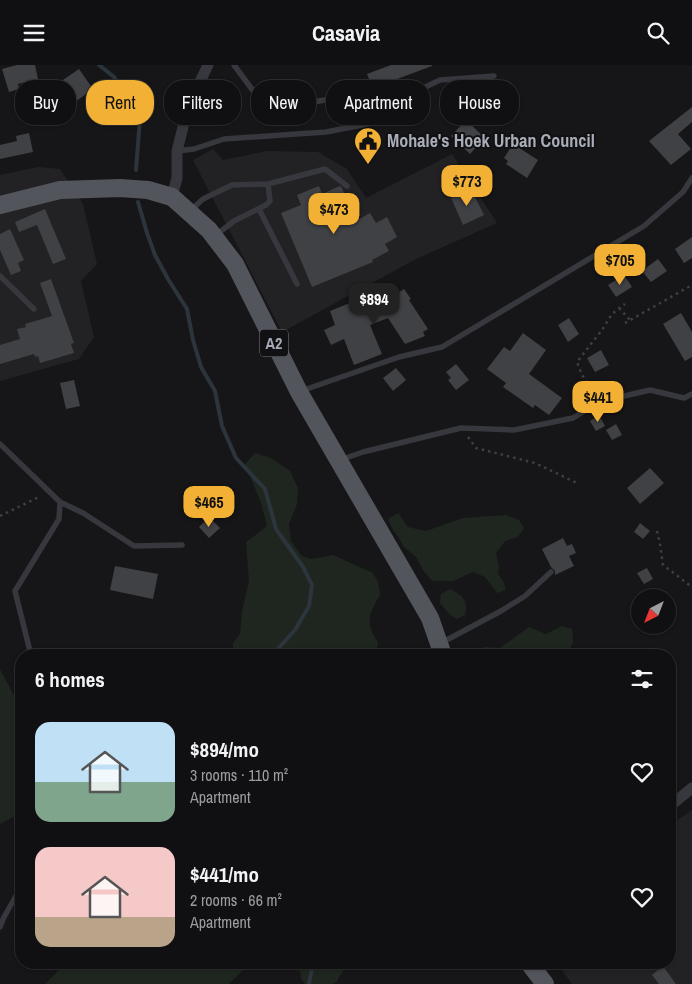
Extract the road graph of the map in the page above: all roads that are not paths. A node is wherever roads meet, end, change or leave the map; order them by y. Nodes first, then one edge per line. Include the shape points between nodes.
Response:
1 (208, 65) edge
2 (234, 65) edge
3 (494, 76) dead end
4 (362, 125) edge
5 (177, 151) junction
6 (692, 178) edge
7 (268, 184) junction
8 (348, 186) dead end
9 (172, 197) junction
10 (0, 205) edge
11 (260, 209) junction
12 (188, 212) junction
13 (214, 236) junction
14 (0, 276) edge
15 (297, 284) dead end
16 (34, 309) dead end
17 (299, 392) junction
18 (692, 394) edge
19 (0, 444) edge
20 (338, 461) junction
21 (60, 502) junction
22 (182, 545) dead end
23 (551, 572) dead end
24 (30, 649) edge
25 (441, 649) edge
26 (692, 788) edge
27 (676, 801) edge
28 (15, 898) edge
29 (0, 927) edge
30 (534, 969) edge
31 (545, 984) edge

1 - 5 street
2 - 3 lane via 257,96 270,105 287,107 368,92 389,99 440,81
4 - 5 lane via 326,132 224,139
5 - 9 street via 177,178
6 - 17 lane via 683,192 644,226 442,347 400,357
7 - 8 lane via 325,169
7 - 11 lane via 270,201
7 - 12 lane via 232,185 203,199
9 - 10 main road, A2 via 148,190 120,188 60,190
9 - 12 main road, A2
11 - 13 lane via 234,221
11 - 15 lane
12 - 13 main road, A2
13 - 17 main road, A2 via 236,264
14 - 16 lane
17 - 20 main road, A2
18 - 20 lane via 684,399 650,390 600,402 573,419 514,430 461,427
19 - 21 lane
20 - 25 main road, A2 via 430,618
21 - 22 lane via 134,546
21 - 24 lane via 59,519 15,591
23 - 25 lane via 525,596
26 - 27 street
28 - 29 lane
30 - 31 main road

